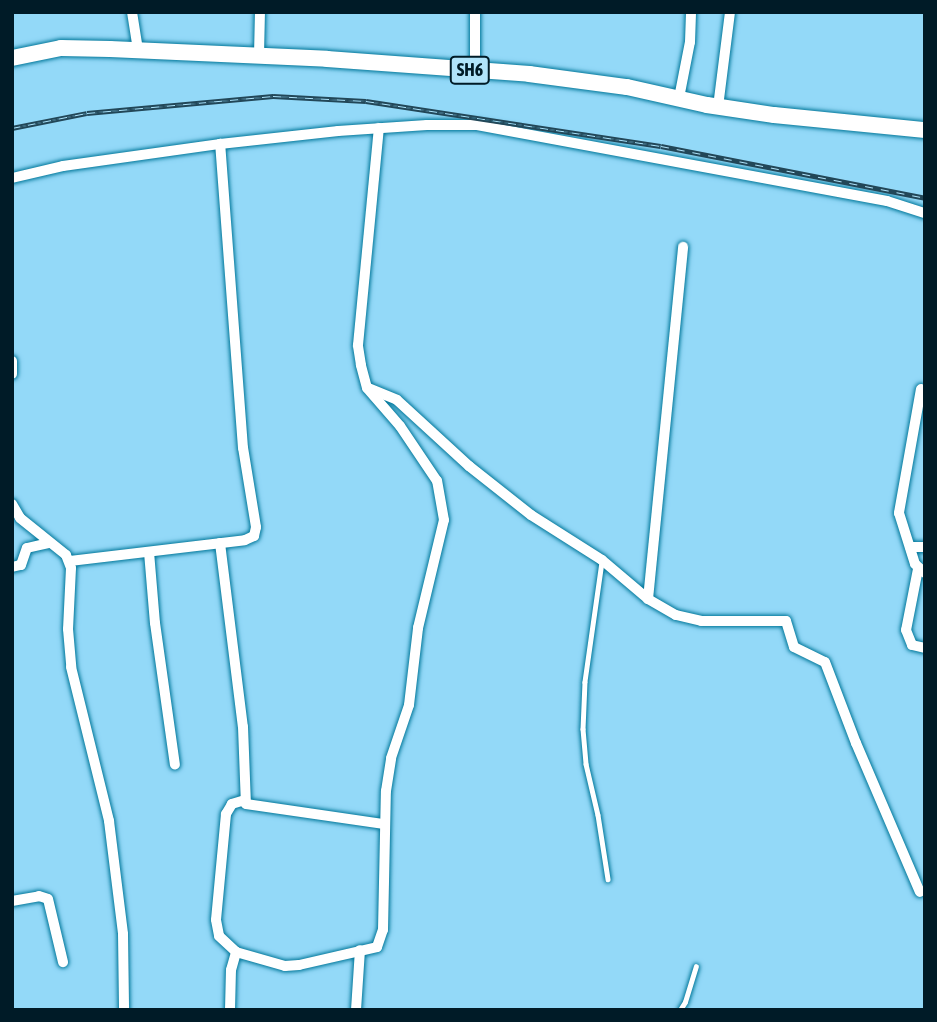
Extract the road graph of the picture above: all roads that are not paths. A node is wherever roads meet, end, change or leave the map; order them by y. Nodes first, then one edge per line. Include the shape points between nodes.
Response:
1 (132, 12) edge
2 (260, 12) edge
3 (475, 12) edge
4 (691, 12) edge
5 (730, 12) edge
6 (138, 50) junction
7 (259, 55) junction
8 (12, 58) edge
9 (475, 71) junction
10 (679, 98) junction
11 (718, 107) junction
12 (379, 128) junction
13 (925, 130) edge
14 (220, 144) junction
15 (12, 178) edge
16 (925, 213) edge
17 (683, 247) dead end
18 (12, 361) edge
19 (12, 374) edge
20 (367, 388) junction
21 (921, 389) dead end
22 (12, 504) edge
23 (49, 543) junction
24 (220, 543) junction
25 (910, 547) junction
26 (925, 547) edge
27 (149, 552) junction
28 (602, 560) junction
29 (70, 561) junction
30 (12, 567) edge
31 (921, 571) edge
32 (648, 599) junction
33 (925, 648) edge
34 (175, 765) dead end
35 (245, 800) junction
36 (383, 824) junction
37 (608, 879) dead end
38 (920, 892) dead end
39 (12, 901) edge
40 (360, 950) junction
41 (236, 952) junction
42 (63, 962) dead end
43 (696, 967) dead end
44 (124, 1010) edge
45 (230, 1010) edge
46 (356, 1010) edge
47 (680, 1010) edge

1 - 6 street
2 - 7 street
3 - 9 street
4 - 10 street
5 - 11 street
6 - 7 main road, SH6
6 - 8 main road, SH6 via 61,48
7 - 9 main road, SH6
9 - 10 main road, SH6 via 572,78
10 - 11 main road, SH6
11 - 13 main road, SH6
12 - 14 street
12 - 16 street via 477,125 887,201
12 - 20 street via 358,345
14 - 15 street via 63,166
14 - 24 street via 243,448 256,527 250,538
17 - 32 street
18 - 19 street
20 - 28 street via 397,401 531,515
20 - 36 street via 400,426 437,481 444,520 418,628 409,705 391,758
21 - 25 street via 899,513
22 - 23 street via 20,518
23 - 29 street
23 - 30 street via 27,548 21,565
24 - 27 street
24 - 35 street via 246,752
25 - 26 street
25 - 31 street
27 - 29 street
27 - 34 street
28 - 32 street
28 - 37 lane via 583,729
29 - 44 street via 71,667 110,832 123,934
31 - 33 street via 906,630 912,645
32 - 38 street via 676,615 701,621 780,618 790,625 799,652 825,662
35 - 36 street via 255,806
35 - 41 street via 232,804 226,814 216,920 219,936
36 - 40 street via 382,936 377,947
39 - 42 street via 48,898
40 - 41 street via 285,966
40 - 46 street
41 - 45 street
43 - 47 lane

